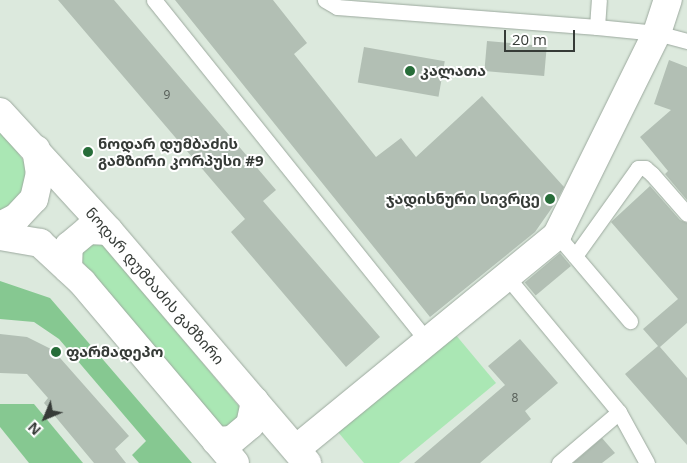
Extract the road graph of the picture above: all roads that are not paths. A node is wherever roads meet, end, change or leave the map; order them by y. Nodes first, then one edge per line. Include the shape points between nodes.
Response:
1 (154, 0) edge
2 (325, 0) edge
3 (600, 0) edge
4 (668, 0) edge
5 (597, 28) junction
6 (657, 33) junction
7 (687, 41) edge
8 (0, 112) edge
9 (36, 148) junction
10 (687, 214) edge
11 (0, 226) edge
12 (109, 231) junction
13 (557, 235) junction
14 (0, 236) edge
15 (575, 256) junction
16 (68, 269) junction
17 (508, 278) junction
18 (630, 321) dead end
19 (428, 342) junction
20 (255, 402) junction
21 (619, 412) junction
22 (216, 440) junction
23 (301, 456) edge
24 (234, 463) edge
25 (559, 463) edge
26 (647, 463) edge

1 - 19 lane
2 - 5 lane via 337,7
3 - 5 lane
4 - 6 street
5 - 6 lane
6 - 7 lane
6 - 13 street
8 - 9 street, ნოდარ დუმბაძის გამზირი
9 - 11 street via 40,174 34,199 16,218
9 - 12 street, ნოდარ დუმბაძის გამზირი
10 - 15 lane via 652,174 645,168 638,168
12 - 16 street via 88,230 69,246
12 - 20 street, ნოდარ დუმბაძის გამზირი
13 - 15 lane
13 - 17 street
14 - 16 street via 40,244
15 - 18 lane
16 - 22 street
17 - 19 street
17 - 21 lane
19 - 23 street
20 - 22 street via 250,425 232,440
20 - 23 street, ნოდარ დუმბაძის გამზირი
21 - 25 lane
21 - 26 lane
22 - 24 street

